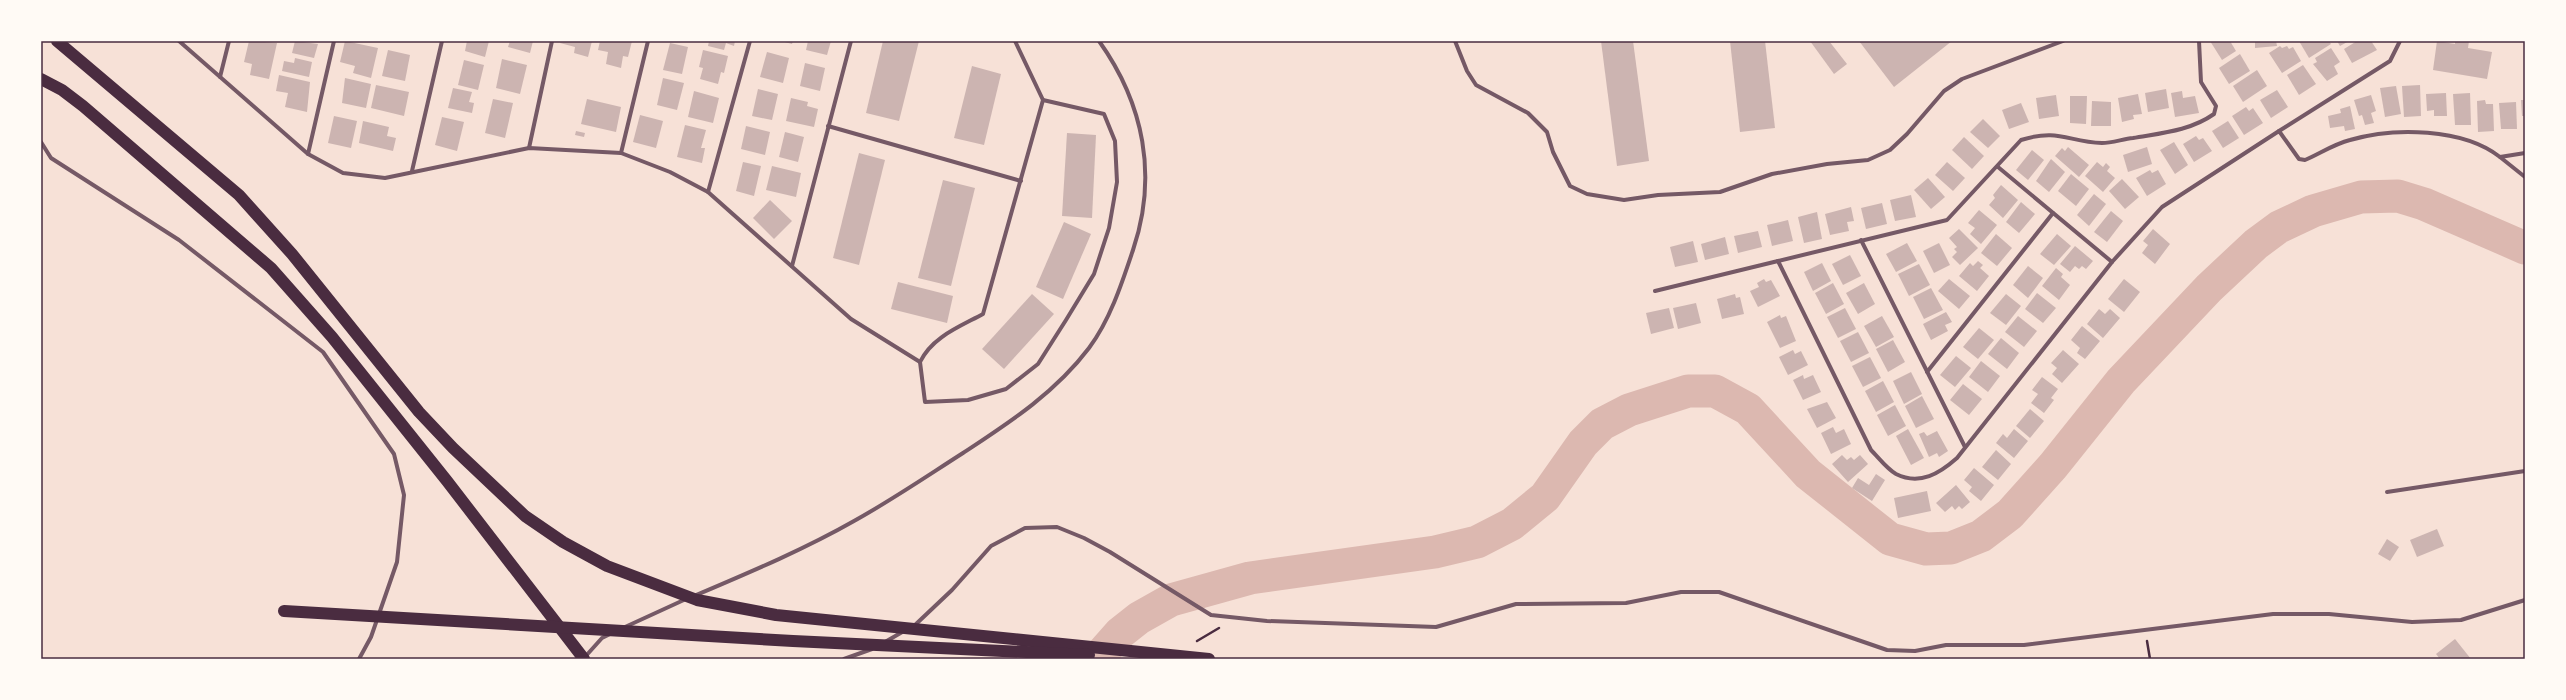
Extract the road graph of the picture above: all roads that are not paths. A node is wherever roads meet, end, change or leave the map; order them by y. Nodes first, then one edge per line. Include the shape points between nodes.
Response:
1 (51, 41) edge
2 (57, 41) edge
3 (179, 41) edge
4 (229, 41) edge
5 (334, 41) edge
6 (442, 41) edge
7 (552, 41) edge
8 (648, 41) edge
9 (750, 41) edge
10 (850, 41) edge
11 (1015, 41) edge
12 (1099, 41) edge
13 (1455, 41) edge
14 (2063, 41) edge
15 (2199, 41) edge
16 (2400, 41) edge
17 (68, 51) junction
18 (220, 77) junction
19 (41, 79) edge
20 (1043, 100) junction
21 (828, 126) junction
22 (2279, 131) junction
23 (41, 142) edge
24 (529, 148) junction
25 (621, 153) junction
26 (2525, 153) edge
27 (308, 154) junction
28 (2500, 157) junction
29 (1998, 167) junction
30 (412, 171) junction
31 (2525, 177) edge
32 (1021, 181) junction
33 (708, 192) junction
34 (2053, 213) junction
35 (1861, 240) junction
36 (1778, 260) junction
37 (2112, 262) junction
38 (792, 266) junction
39 (1655, 290) dead end
40 (920, 362) junction
41 (1928, 372) junction
42 (1965, 447) junction
43 (2525, 471) edge
44 (2387, 492) dead end
45 (2525, 600) edge
46 (284, 611) dead end
47 (359, 659) edge
48 (584, 659) edge
49 (844, 659) edge
50 (1187, 659) edge
51 (1209, 659) edge

1 - 17 highway
2 - 17 highway
3 - 18 street
4 - 18 street
5 - 27 street
6 - 30 street
7 - 24 street
8 - 25 street
9 - 33 street
10 - 21 street
11 - 20 street
12 - 48 street via 1129,92 1137,117 1146,168 1146,202 1138,236 1107,319 1090,347 1070,371 1025,412 854,521 746,574 602,638
13 - 14 street via 1466,71 1476,85 1528,113 1547,132 1553,152 1570,186 1587,194 1624,200 1658,195 1720,192 1772,174 1868,160 1890,150 1944,91 1962,79
15 - 29 street via 2201,82 2216,106 2214,114 2202,122 2181,130 2103,143 2053,134 2038,135 2021,140
16 - 22 street via 2390,61
17 - 51 highway via 239,195 297,260 418,412 494,487 525,516 563,542 607,566 697,600 776,615
18 - 27 street
19 - 48 highway via 62,90 83,106 271,268 332,337
20 - 32 street
20 - 40 street via 1104,114 1116,141 1117,182 1109,228 1094,274 1038,364 1006,389 968,400 925,402
21 - 32 street
21 - 38 street
22 - 28 street via 2299,159 2305,160 2349,140 2388,134 2437,133 2486,146
22 - 37 street via 2162,207
23 - 47 street via 51,158 179,240 323,352 394,454 404,495 396,562 371,637
24 - 25 street
24 - 30 street
25 - 33 street via 670,172
26 - 28 street
27 - 30 street via 343,174 385,178
28 - 31 street
29 - 34 street
29 - 35 street via 1947,220
32 - 40 street via 983,314 934,341 926,349
33 - 38 street
34 - 37 street
34 - 41 street
35 - 36 street
35 - 41 street
36 - 39 street
36 - 42 street via 1871,450 1896,474 1920,479 1941,472
37 - 42 street
38 - 40 street via 851,319
41 - 42 street
43 - 44 street
45 - 49 street via 2461,620 2412,622 2329,614 2273,614 2024,645 1946,645 1915,651 1887,650 1719,592 1681,592 1626,603 1516,604 1436,627 1267,621 1211,615 1084,538 1057,527 1025,528 991,546 921,622 864,654
46 - 50 highway via 793,641

